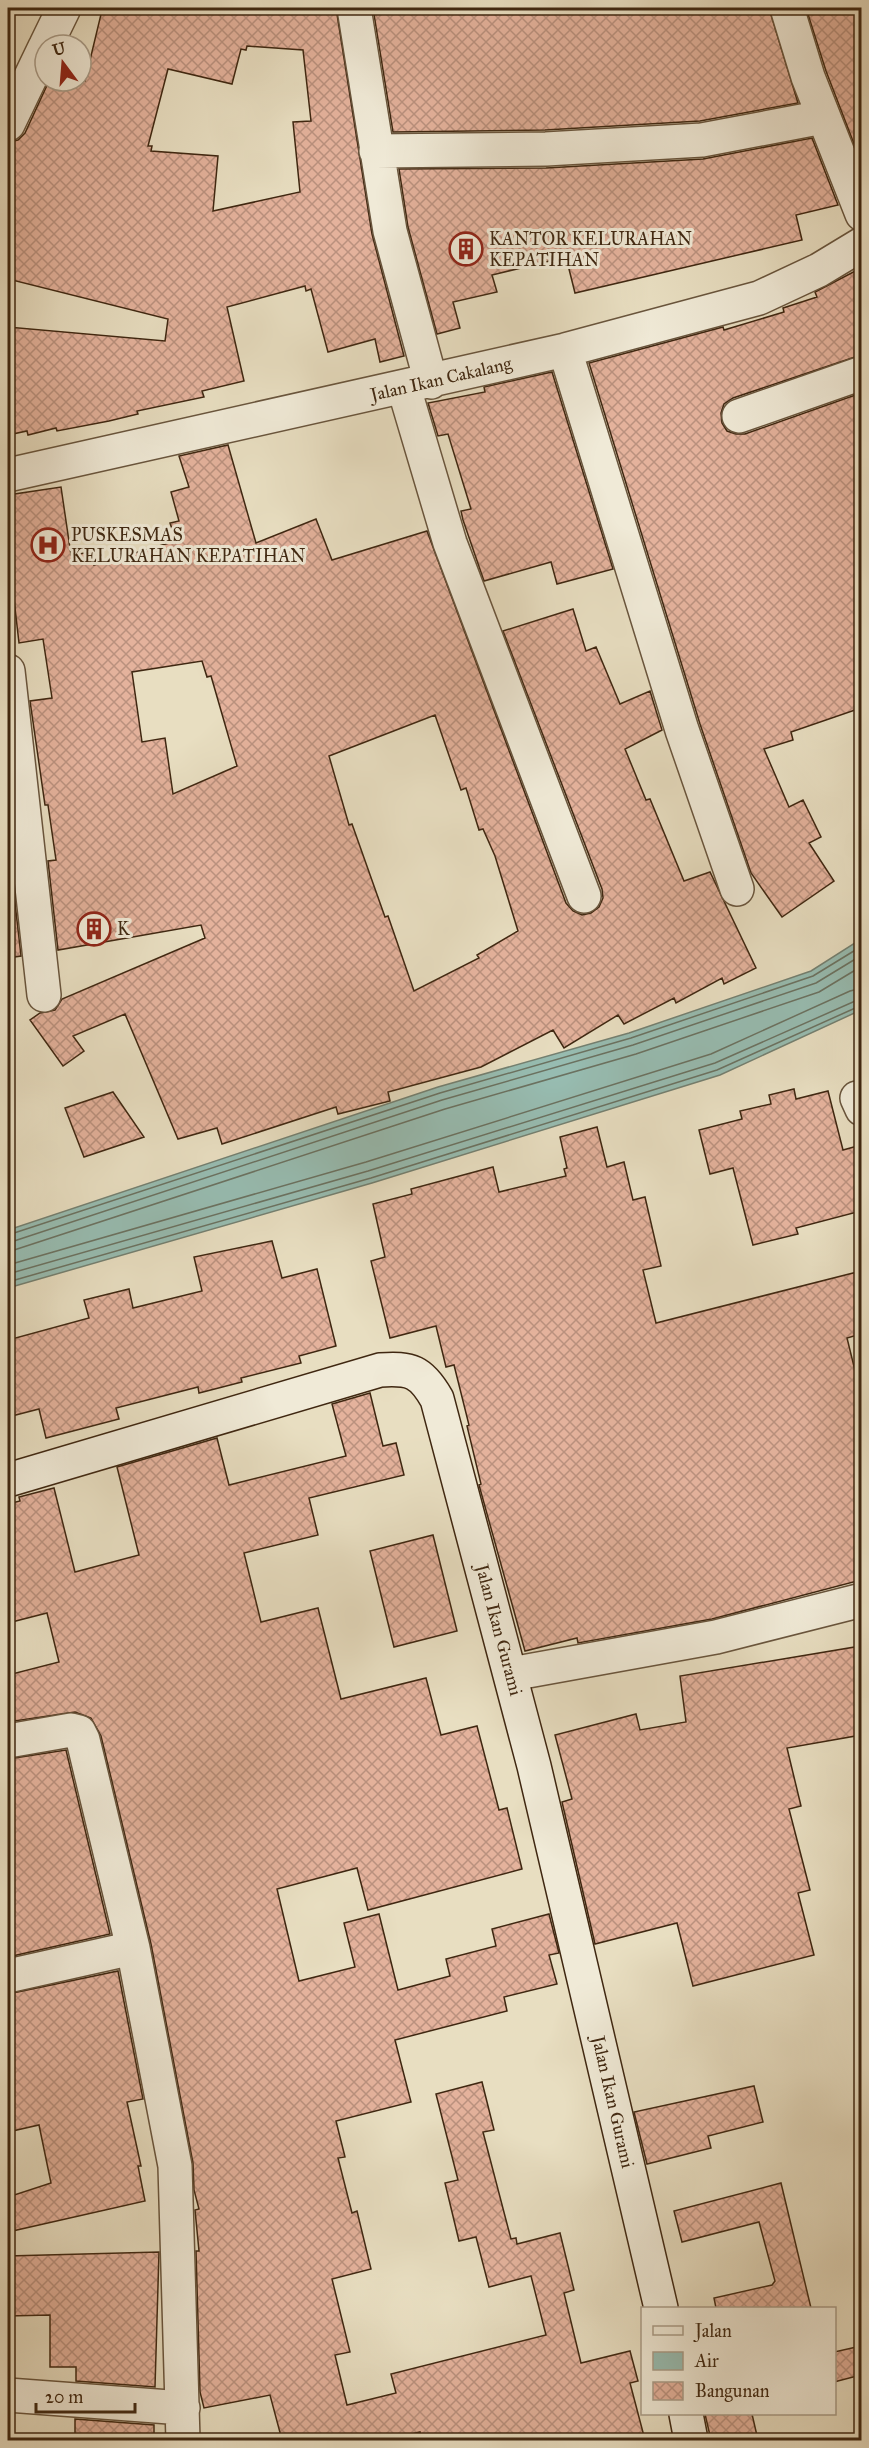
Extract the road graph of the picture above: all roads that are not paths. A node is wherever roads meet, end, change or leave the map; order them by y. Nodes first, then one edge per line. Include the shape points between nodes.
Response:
1 (64, 8) edge
2 (354, 8) edge
3 (787, 8) edge
4 (52, 33) edge
5 (33, 71) edge
6 (823, 117) junction
7 (8, 124) edge
8 (376, 151) junction
9 (861, 214) edge
10 (861, 244) edge
11 (565, 350) junction
12 (861, 373) edge
13 (418, 385) junction
14 (739, 416) dead end
15 (8, 475) edge
16 (8, 671) edge
17 (737, 889) dead end
18 (584, 896) dead end
19 (44, 995) dead end
20 (8, 1480) edge
21 (861, 1600) edge
22 (511, 1674) junction
23 (8, 1741) edge
24 (133, 1948) junction
25 (8, 1976) edge
26 (662, 2307) edge
27 (8, 2396) edge
28 (183, 2408) junction
29 (686, 2415) edge
30 (183, 2440) edge
31 (691, 2440) edge

1 - 4 street
2 - 8 street
3 - 6 street
5 - 7 street
6 - 8 street via 702,140 546,149
6 - 9 street
8 - 13 street
10 - 11 street, Jalan Ikan Cakalang via 819,270 759,298
11 - 13 street, Jalan Ikan Cakalang
11 - 17 street via 682,730
12 - 14 street
13 - 15 street, Jalan Ikan Cakalang
13 - 18 street via 450,543
16 - 19 street
20 - 22 street, Jalan Ikan Gurami via 380,1370 416,1372 437,1399
21 - 22 street via 716,1637
22 - 26 street, Jalan Ikan Gurami
23 - 24 street via 79,1732
24 - 25 street
24 - 28 street via 178,2181
27 - 28 street
28 - 30 street
29 - 31 street

